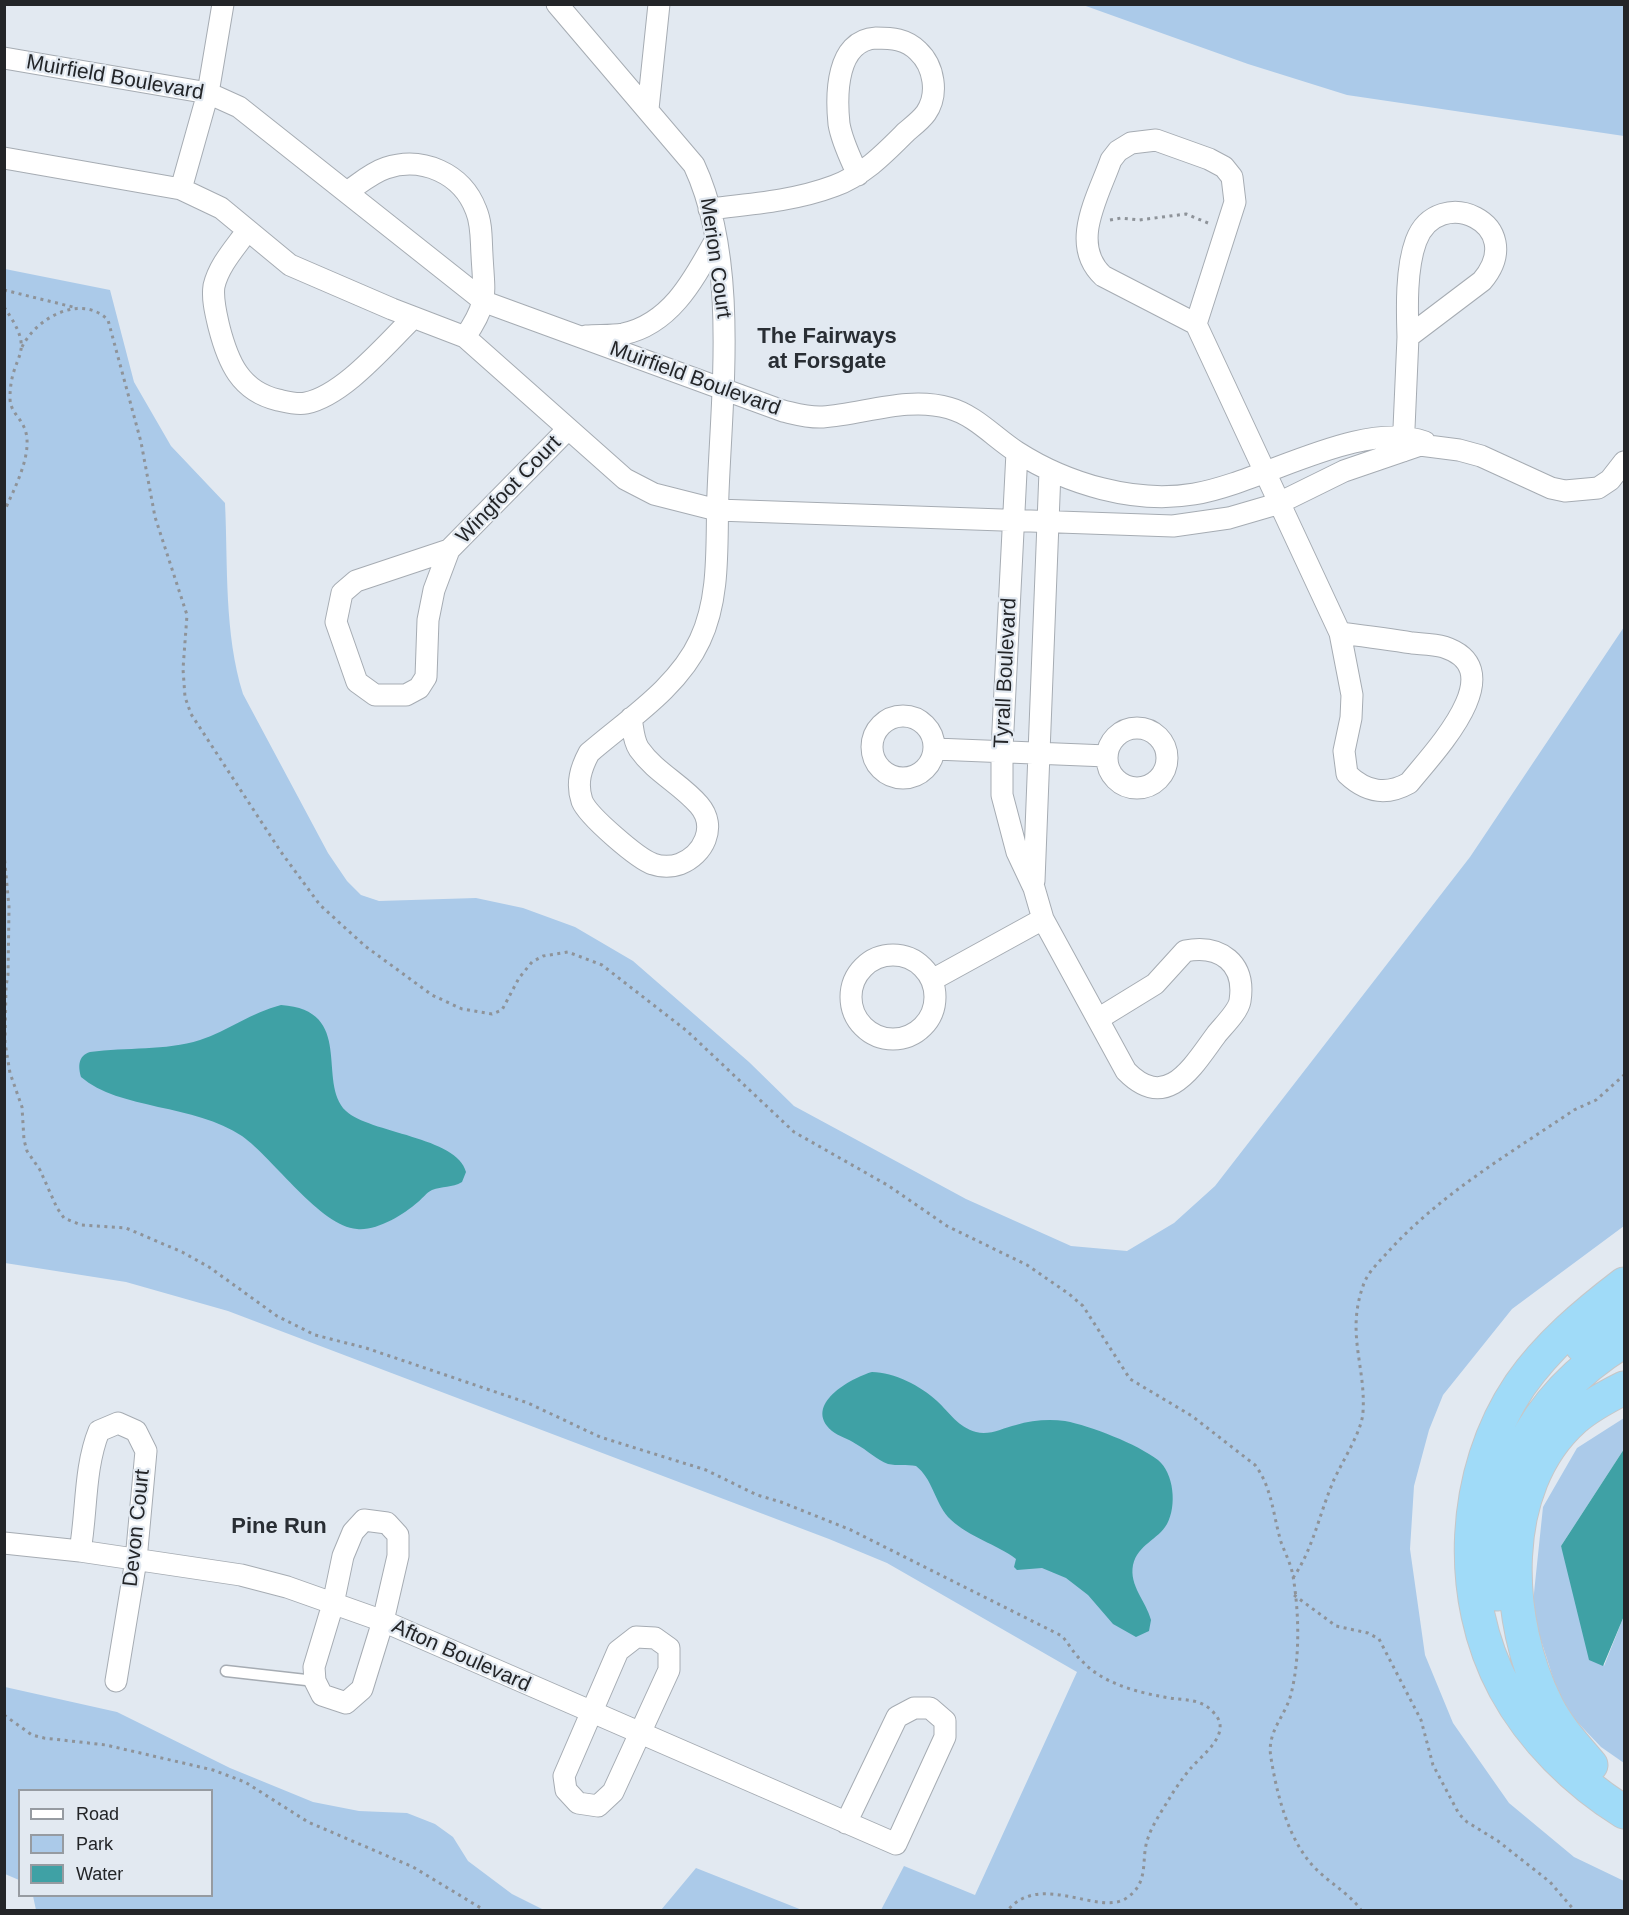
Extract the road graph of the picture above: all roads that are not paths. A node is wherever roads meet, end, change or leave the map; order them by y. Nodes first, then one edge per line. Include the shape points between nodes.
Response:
1 (223, 4) edge
2 (557, 4) edge
3 (659, 4) edge
4 (4, 58) edge
5 (208, 93) junction
6 (648, 109) junction
7 (4, 158) edge
8 (858, 175) junction
9 (181, 189) junction
10 (346, 192) junction
11 (709, 209) junction
12 (247, 231) junction
13 (715, 240) junction
14 (485, 302) junction
15 (413, 318) junction
16 (1196, 324) junction
17 (465, 337) junction
18 (573, 337) junction
19 (1408, 337) junction
20 (723, 390) junction
21 (568, 429) junction
22 (1403, 444) junction
23 (1017, 452) junction
24 (1624, 462) edge
25 (1050, 471) junction
26 (1264, 474) junction
27 (1277, 504) junction
28 (717, 510) junction
29 (1014, 519) junction
30 (1047, 522) junction
31 (449, 550) junction
32 (1340, 633) junction
33 (632, 718) junction
34 (935, 749) dead end
35 (1020, 750) junction
36 (1107, 756) dead end
37 (1034, 888) junction
38 (1043, 919) junction
39 (932, 980) junction
40 (1098, 1019) junction
41 (1624, 1284) edge
42 (1624, 1314) edge
43 (1624, 1341) edge
44 (1624, 1388) edge
45 (4, 1543) edge
46 (80, 1551) junction
47 (136, 1560) junction
48 (1472, 1571) junction
49 (333, 1604) junction
50 (383, 1622) junction
51 (226, 1671) dead end
52 (315, 1681) junction
53 (116, 1682) dead end
54 (592, 1714) junction
55 (639, 1734) junction
56 (1591, 1765) junction
57 (1624, 1791) edge
58 (1624, 1812) edge
59 (846, 1823) junction

1 - 5 street
2 - 6 street, Merion Court
3 - 6 street
4 - 5 street, Muirfield Boulevard
5 - 9 street
5 - 10 street, Muirfield Boulevard via 240,107
6 - 11 street, Merion Court via 694,165
7 - 9 street, Muirfield Boulevard
8 - 8 street via 926,113 933,98 929,66 919,51 897,38 869,38 856,46 841,68 839,124
8 - 11 street via 836,186 784,200
9 - 12 street, Muirfield Boulevard via 221,208
10 - 14 street, Muirfield Boulevard
10 - 14 street via 373,174 401,164 420,164 452,177 476,208 481,225
11 - 13 street, Merion Court
12 - 15 street, Muirfield Boulevard via 290,265
12 - 15 street via 220,268 214,287 215,310 227,357 236,375 268,398 304,403 322,397 344,383
13 - 18 street via 686,290 662,315 622,334
13 - 20 street, Merion Court via 724,327
14 - 17 street
14 - 18 street, Muirfield Boulevard
15 - 17 street, Muirfield Boulevard
16 - 16 street via 1235,202 1232,177 1209,159 1156,140 1131,143 1111,160 1089,223 1085,242 1093,266 1103,276
16 - 26 street
17 - 21 street, Muirfield Boulevard
18 - 20 street, Muirfield Boulevard
19 - 19 street via 1490,271 1495,240 1477,216 1449,213 1433,219 1419,235 1407,296
19 - 22 street
20 - 23 street, Muirfield Boulevard via 806,417 904,405 947,408 963,413
20 - 28 street, Merion Court
21 - 28 street, Muirfield Boulevard via 626,479 654,494
21 - 31 street, Wingfoot Court
22 - 24 street, Muirfield Boulevard via 1481,456 1565,491 1598,488
22 - 26 street, Muirfield Boulevard via 1327,448
22 - 27 street, Muirfield Boulevard
23 - 25 street, Muirfield Boulevard
23 - 29 street, Tyrall Boulevard
25 - 26 street, Muirfield Boulevard via 1122,492 1178,496 1230,486
25 - 30 street, Tyrall Boulevard
26 - 27 street
27 - 30 street, Muirfield Boulevard via 1196,524
27 - 32 street
28 - 29 street, Muirfield Boulevard
28 - 33 street, Merion Court via 712,603 699,642 674,677
29 - 30 street, Muirfield Boulevard
29 - 35 street, Tyrall Boulevard
30 - 35 street, Tyrall Boulevard
31 - 31 street, Wingfoot Court via 356,581 342,592 336,621 357,682 375,695 406,695 419,688 426,677 428,620
32 - 32 street via 1352,694 1344,751 1347,774 1368,789 1399,789 1409,783 1457,722 1470,698 1471,670 1463,657 1444,647
33 - 33 street, Merion Court via 589,753 579,783 581,799 593,819 652,864 677,865 698,853 706,842 706,817 701,806 637,746
34 - 35 street
35 - 36 street
35 - 37 street, Tyrall Boulevard
35 - 37 street, Tyrall Boulevard via 1002,795 1008,827
37 - 38 street, Tyrall Boulevard
38 - 39 street
38 - 40 street, Tyrall Boulevard
39 - 39 street via 920,964 905,957 888,955 872,960 860,970 852,985 850,1002 855,1018 880,1038 897,1040 913,1035 934,1010
40 - 40 street, Tyrall Boulevard via 1126,1071 1138,1083 1152,1088 1168,1086 1183,1078 1240,1004 1241,987 1224,955 1211,949 1185,951 1155,984
41 - 48 highway via 1545,1352 1502,1416 1486,1452 1476,1491
42 - 48 highway via 1556,1368 1512,1426 1494,1457 1482,1492
43 - 56 highway via 1595,1360 1548,1406 1515,1462 1503,1496 1494,1565 1497,1596 1520,1673 1540,1711
44 - 56 highway via 1573,1420 1551,1446 1526,1502 1514,1564 1515,1594 1527,1656 1547,1707
45 - 46 street, Afton Boulevard
46 - 47 street, Afton Boulevard
46 - 47 street, Devon Court via 91,1450 99,1431 118,1423 136,1431 146,1451
47 - 49 street, Afton Boulevard via 241,1575
47 - 53 street, Devon Court
48 - 58 highway via 1478,1615 1490,1655 1515,1705 1550,1752
49 - 50 street, Afton Boulevard
49 - 50 street via 343,1556 353,1532 364,1520 387,1522 398,1535 398,1556
49 - 52 street via 314,1667
50 - 52 street via 362,1689 346,1702 322,1695
50 - 54 street, Afton Boulevard
51 - 52 lane
54 - 55 street, Afton Boulevard
54 - 55 street via 564,1776 566,1790 578,1803 598,1806 613,1792
54 - 55 street via 618,1652 636,1637 655,1638 669,1648 669,1670
55 - 59 street, Afton Boulevard
56 - 57 highway
59 - 59 street, Afton Boulevard via 896,1844 945,1737 945,1721 930,1708 914,1708 897,1717

